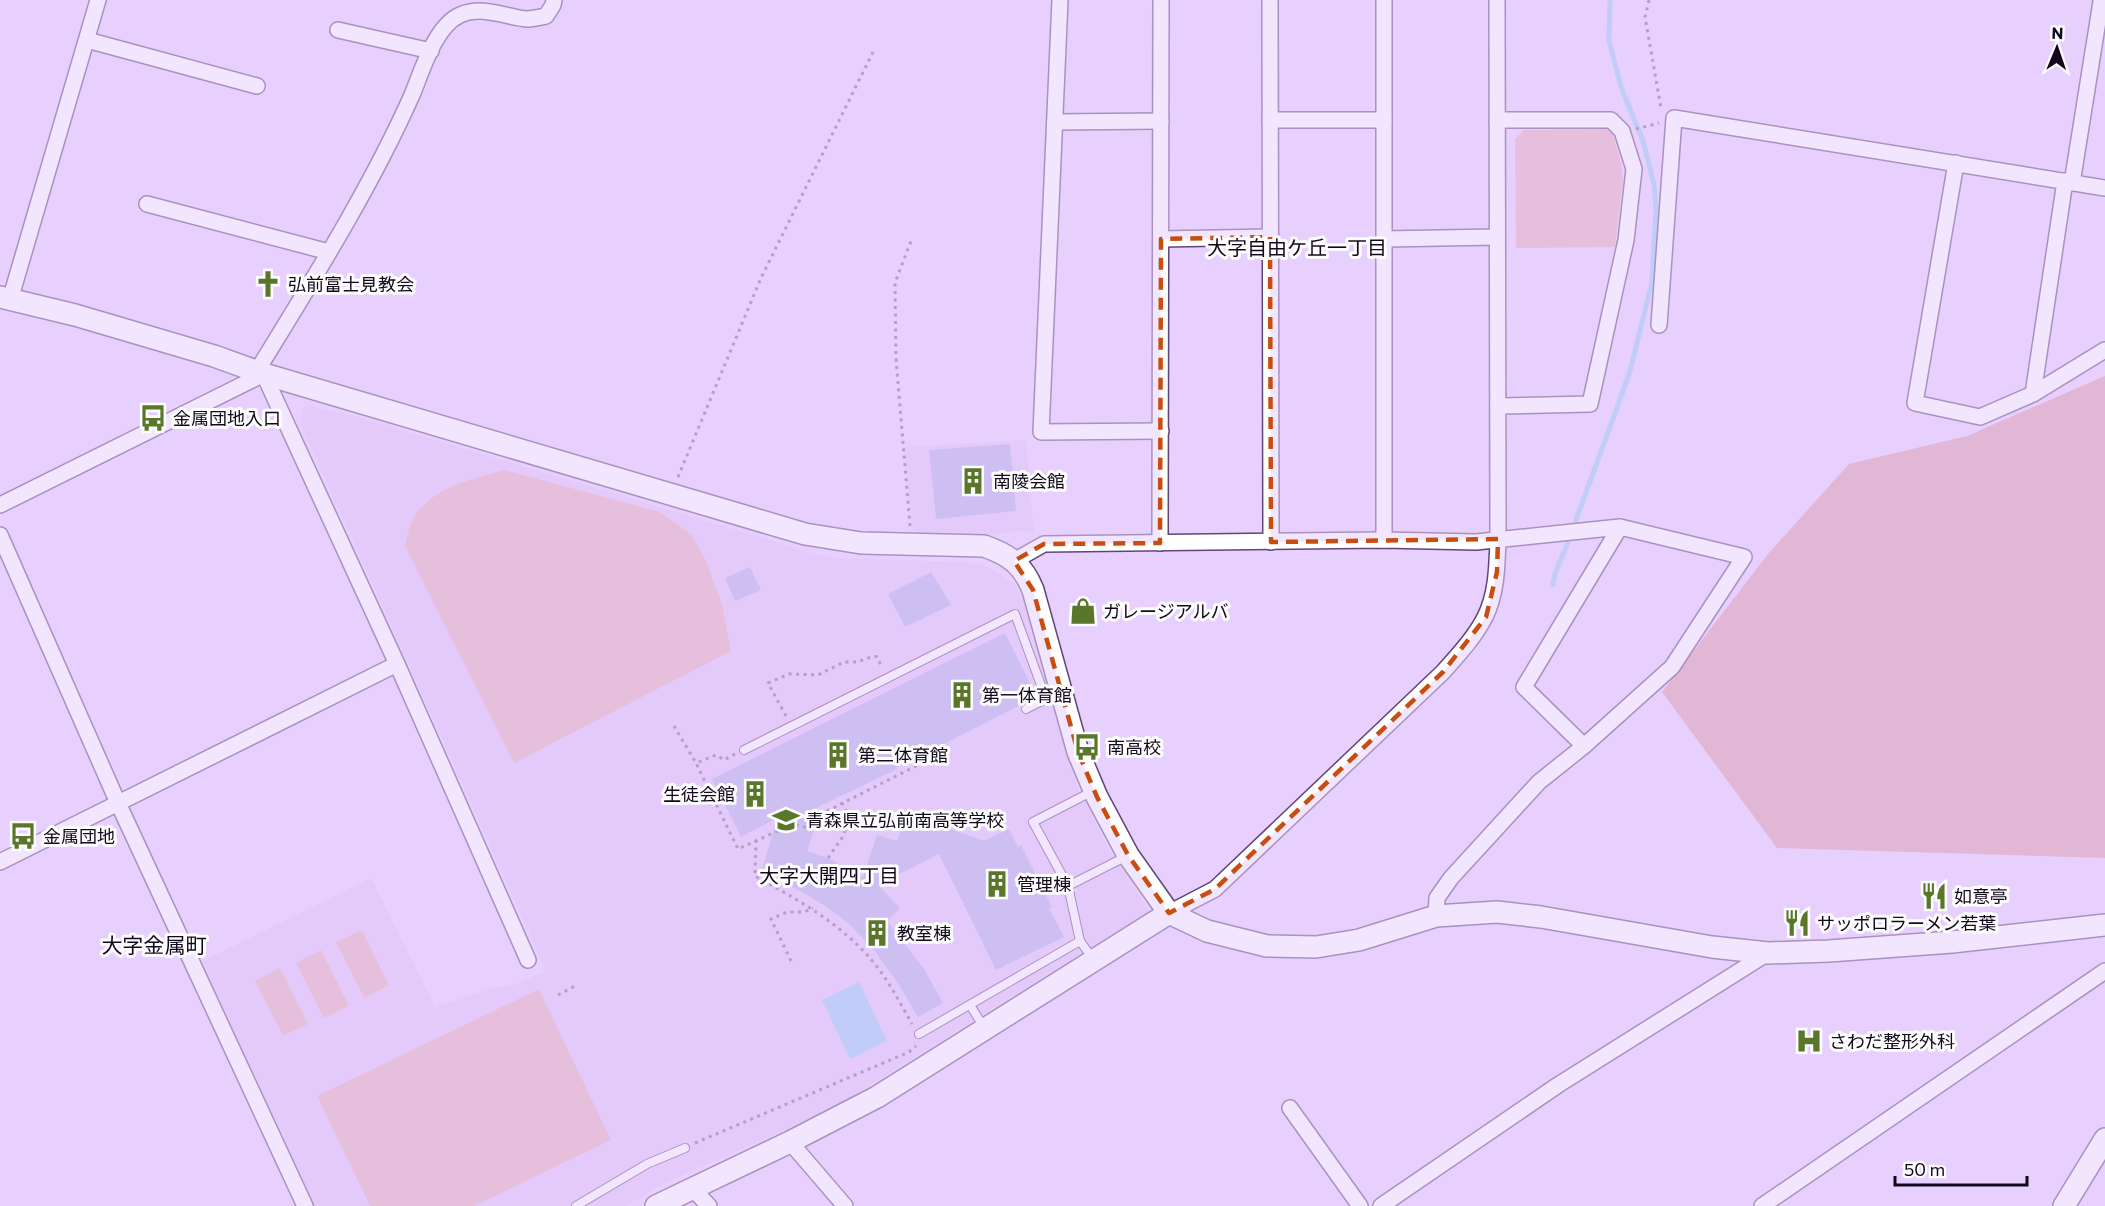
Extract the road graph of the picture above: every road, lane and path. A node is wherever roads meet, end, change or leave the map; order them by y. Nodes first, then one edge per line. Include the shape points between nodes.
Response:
1 (98, 0) edge
2 (554, 0) edge
3 (1060, 0) edge
4 (1161, 0) edge
5 (1270, 0) edge
6 (1384, 0) edge
7 (1497, 0) edge
8 (1649, 0) edge
9 (2102, 2) dead end
10 (338, 30) dead end
11 (87, 40) junction
12 (874, 50) dead end
13 (431, 51) junction
14 (257, 86) dead end
15 (1674, 118) junction
16 (1270, 120) junction
17 (1384, 120) junction
18 (1497, 120) junction
19 (1161, 121) junction
20 (1055, 122) junction
21 (1956, 163) junction
22 (2069, 182) junction
23 (2105, 188) edge
24 (147, 204) dead end
25 (1270, 237) junction
26 (1497, 237) junction
27 (1161, 239) junction
28 (1384, 239) junction
29 (911, 241) dead end
30 (329, 252) junction
31 (5, 299) edge
32 (1659, 325) dead end
33 (2105, 350) edge
34 (264, 374) junction
35 (2033, 394) junction
36 (1498, 406) junction
37 (1161, 431) junction
38 (671, 494) junction
39 (0, 505) edge
40 (1620, 527) junction
41 (0, 535) edge
42 (1498, 539) junction
43 (1384, 540) junction
44 (1271, 542) junction
45 (1160, 543) junction
46 (911, 545) junction
47 (1014, 561) junction
48 (1041, 655) junction
49 (877, 657) dead end
50 (397, 664) junction
51 (1026, 710) dead end
52 (674, 726) dead end
53 (791, 726) junction
54 (1584, 746) junction
55 (744, 750) joint
56 (932, 758) dead end
57 (696, 763) junction
58 (1095, 791) junction
59 (118, 803) junction
60 (842, 803) junction
61 (756, 840) junction
62 (1128, 855) junction
63 (828, 858) dead end
64 (0, 862) edge
65 (1068, 886) junction
66 (813, 908) junction
67 (1169, 913) junction
68 (1436, 916) junction
69 (2105, 925) edge
70 (1080, 941) junction
71 (1768, 953) junction
72 (528, 960) dead end
73 (1094, 960) junction
74 (791, 961) dead end
75 (2105, 970) edge
76 (575, 986) dead end
77 (558, 995) dead end
78 (970, 1005) junction
79 (985, 1029) junction
80 (919, 1034) junction
81 (1290, 1108) dead end
82 (2105, 1139) edge
83 (790, 1142) junction
84 (685, 1148) joint
85 (692, 1188) junction
86 (305, 1206) edge
87 (576, 1206) edge
88 (656, 1206) edge
89 (709, 1206) edge
90 (845, 1206) edge
91 (1360, 1206) edge
92 (1380, 1206) edge
93 (1762, 1206) edge
94 (2064, 1206) edge

1 - 11 street
2 - 13 street via 546,16 528,19 478,11 460,15 448,23
3 - 20 street
4 - 19 street
5 - 16 street
6 - 17 street
7 - 18 street
8 - 15 path via 1645,17 1662,108
9 - 22 street
10 - 13 street
11 - 14 street
11 - 31 street
12 - 38 path via 761,278
13 - 30 street via 397,128
15 - 21 street
15 - 32 street
16 - 17 street
16 - 25 street
17 - 28 street
18 - 26 street
18 - 36 street via 1611,120 1622,130 1634,169 1626,240 1590,404
19 - 20 street
19 - 27 street
20 - 37 street via 1041,432
21 - 22 street
21 - 35 street via 1915,403 1980,417
22 - 23 street
22 - 35 street
24 - 30 street
25 - 27 street
25 - 44 street
26 - 28 street
26 - 36 street
27 - 37 street
28 - 43 street
29 - 46 path via 895,282 895,294 896,359
30 - 34 street via 260,366
31 - 34 street via 75,315
33 - 35 street
34 - 38 street
34 - 39 street
34 - 50 street
36 - 42 street
37 - 45 street
38 - 46 street via 805,534 861,543
40 - 42 street
40 - 54 street via 1524,687
40 - 54 street via 1744,557 1672,667
41 - 59 street
42 - 43 street
42 - 67 street via 1497,572 1485,617 1443,672 1215,889
43 - 44 street
44 - 45 street
45 - 47 street via 1044,544
46 - 47 street via 984,546
47 - 48 street via 1026,573 1034,590
48 - 51 lane via 1046,699
48 - 53 lane via 1015,614
48 - 58 street
49 - 53 path via 844,662 818,675 789,674 768,682
50 - 59 street
50 - 72 street
52 - 57 path
53 - 55 lane
54 - 68 street via 1539,782 1451,878 1437,898
55 - 57 path via 724,760 716,755
56 - 60 path
57 - 61 path via 738,849
58 - 62 street
58 - 65 lane via 1033,822
59 - 64 street
59 - 86 street
60 - 61 path via 827,811 824,826 816,830 793,824
60 - 63 path via 849,816 844,835
61 - 66 path via 755,876
62 - 65 lane
62 - 67 street
65 - 70 lane
66 - 74 path via 771,919
66 - 80 path via 878,967
67 - 68 street via 1207,931 1268,946 1316,947 1359,940
67 - 73 street
68 - 71 street via 1497,912
69 - 71 street via 1952,942
70 - 73 lane
70 - 78 lane
71 - 92 street via 1558,1085
73 - 79 street
75 - 93 street
76 - 77 path
78 - 79 lane
78 - 80 lane
79 - 83 street via 877,1097
80 - 84 path via 916,1047 909,1052
81 - 91 street
82 - 94 street
83 - 85 street
83 - 90 street
84 - 87 lane via 647,1164
85 - 88 street
85 - 89 street

